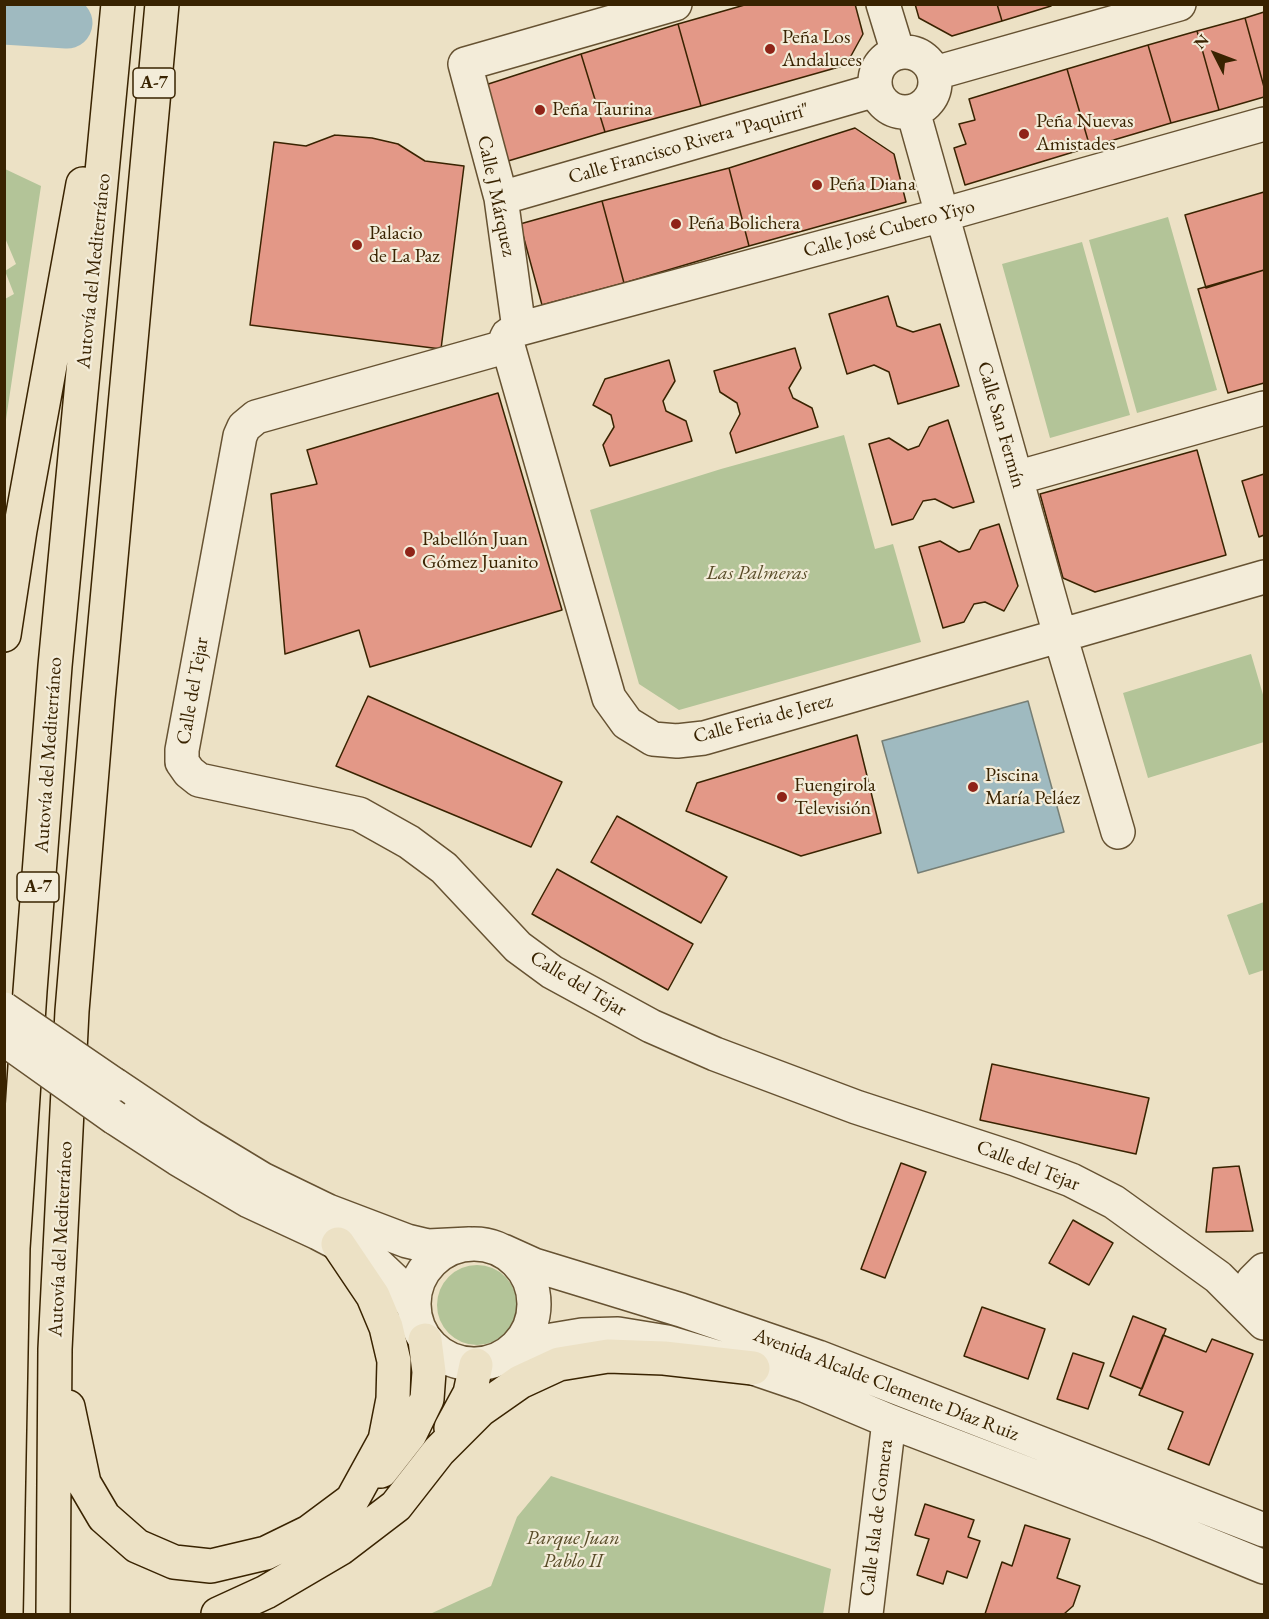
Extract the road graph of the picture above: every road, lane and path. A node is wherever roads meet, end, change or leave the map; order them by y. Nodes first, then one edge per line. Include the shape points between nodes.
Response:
1 (112, 4) edge
2 (118, 4) edge
3 (162, 4) edge
4 (675, 4) edge
5 (883, 4) edge
6 (1179, 4) edge
7 (898, 52) junction
8 (934, 73) junction
9 (876, 90) junction
10 (913, 111) junction
11 (1264, 124) edge
12 (96, 161) junction
13 (501, 198) junction
14 (942, 215) junction
15 (513, 336) junction
16 (1264, 408) edge
17 (244, 427) joint
18 (1016, 478) junction
19 (1264, 577) edge
20 (1060, 634) junction
21 (4, 635) edge
22 (1118, 832) dead end
23 (4, 1009) edge
24 (4, 1039) edge
25 (338, 1244) junction
26 (469, 1244) junction
27 (503, 1251) junction
28 (1264, 1270) edge
29 (414, 1307) junction
30 (1257, 1316) edge
31 (425, 1340) junction
32 (55, 1349) junction
33 (513, 1351) junction
34 (476, 1365) junction
35 (753, 1368) junction
36 (889, 1421) junction
37 (439, 1451) junction
38 (352, 1500) junction
39 (1264, 1530) edge
40 (1264, 1567) edge
41 (6, 1614) edge
42 (53, 1614) edge
43 (218, 1614) edge
44 (866, 1614) edge

1 - 12 highway
2 - 12 highway, Autovía del Mediterráneo / A-7
3 - 32 highway, Autovía del Mediterráneo / A-7 via 72,1011
4 - 13 street, Calle J Márquez via 465,64
5 - 7 street
6 - 8 street
7 - 8 street via 924,58
7 - 9 street via 877,71
8 - 10 street via 934,93
9 - 10 street via 880,99 894,110
9 - 13 street, Calle Francisco Rivera "Paquirri"
10 - 14 street, Calle San Fermín
11 - 14 street, Calle José Cubero Yiyo
12 - 21 highway via 20,530
12 - 41 highway, Autovía del Mediterráneo / A-7 via 13,1248
13 - 15 street, Calle J Márquez
14 - 15 street, Calle José Cubero Yiyo
14 - 18 street, Calle San Fermín
15 - 17 street, Calle José Cubero Yiyo via 256,417
15 - 20 street, Calle Feria de Jerez via 609,698 627,723 653,739 704,738
16 - 18 street
17 - 30 street, Calle del Tejar via 182,750 189,772 199,780 359,814 409,842 444,868 518,947 552,972 651,1026 715,1054 1071,1180 1123,1209 1218,1277
18 - 20 street, Calle San Fermín
19 - 20 street, Calle Feria de Jerez
20 - 22 street, Calle San Fermín
23 - 26 street, bridge via 191,1136 262,1179 328,1211 406,1241 428,1246
24 - 25 street, bridge via 178,1159 249,1201
25 - 29 street via 376,1264
25 - 38 highway via 373,1296 394,1361 393,1399 385,1440
26 - 27 street
26 - 29 street via 436,1258 416,1289
27 - 33 street via 527,1274 534,1294 534,1315 527,1335
27 - 39 street, Avenida Alcalde Clemente Díaz Ruiz via 534,1265 818,1357
28 - 30 street via 1253,1281
29 - 31 street
31 - 34 street via 439,1354
31 - 38 highway via 429,1372 422,1408 410,1434 392,1458
32 - 38 highway via 84,1483 104,1517 137,1546 174,1562 211,1566 266,1553 309,1532
32 - 42 highway, Autovía del Mediterráneo / A-7
33 - 34 street via 496,1361
33 - 35 street, Avenida Alcalde Clemente Díaz Ruiz via 582,1335 618,1334 668,1342
34 - 37 highway via 470,1392
35 - 36 street, Avenida Alcalde Clemente Díaz Ruiz
35 - 37 highway via 608,1356 559,1364 520,1382 480,1410
36 - 40 street, Avenida Alcalde Clemente Díaz Ruiz
36 - 44 street, Calle Isla de Gomera
37 - 43 highway via 396,1506 341,1548 266,1592

